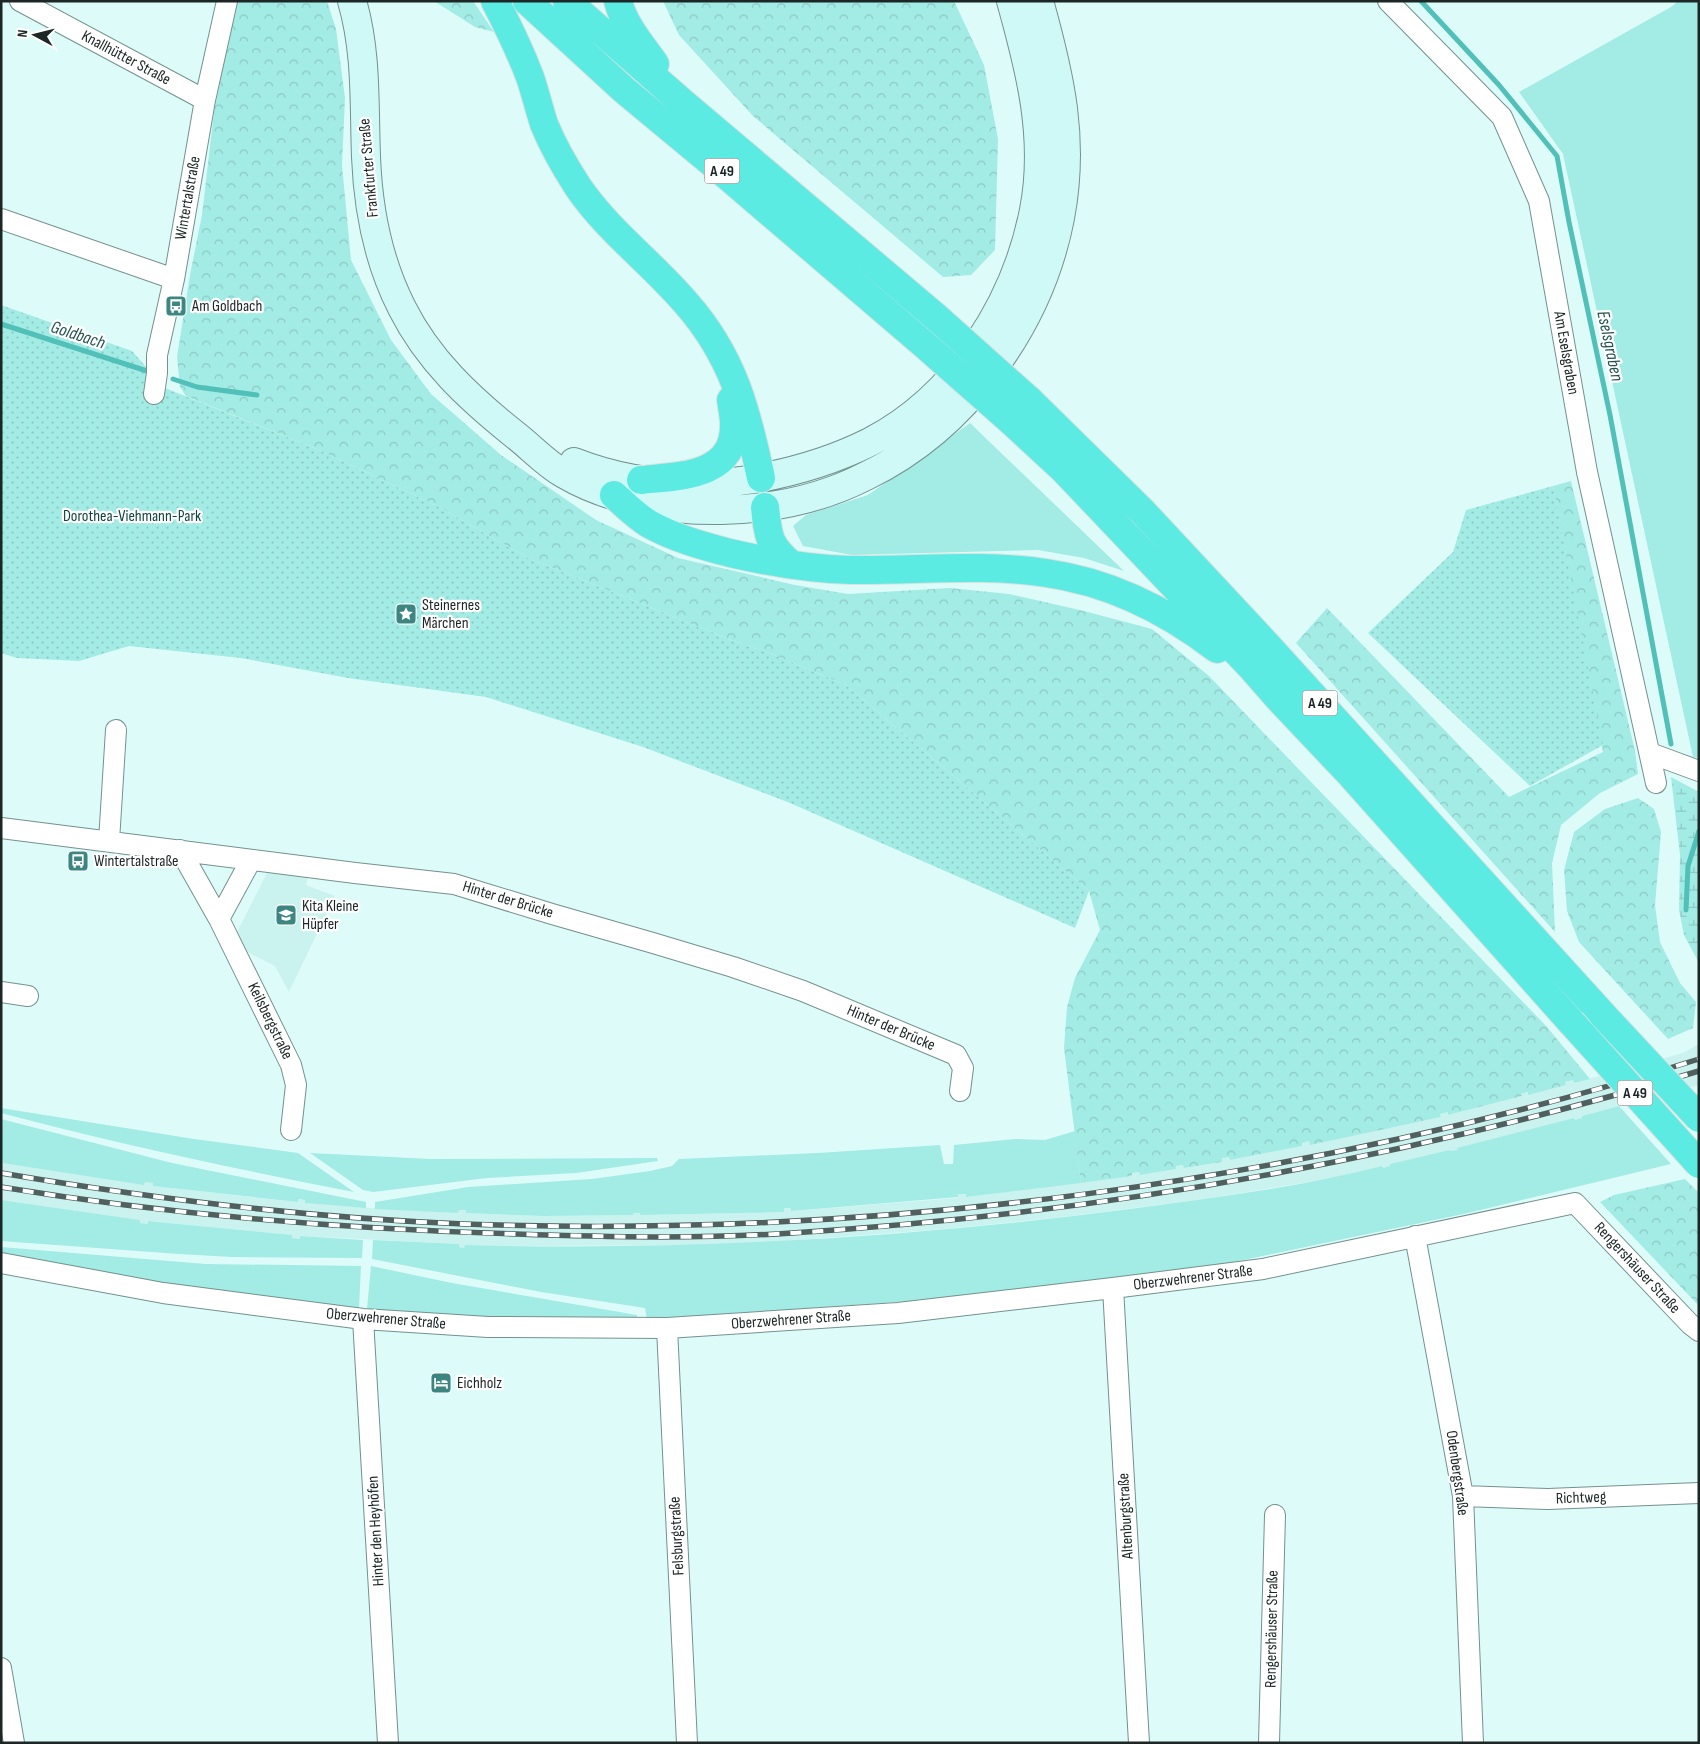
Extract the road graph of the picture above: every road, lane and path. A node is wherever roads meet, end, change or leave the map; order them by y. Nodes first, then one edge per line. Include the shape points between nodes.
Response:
1 (20, 1) edge
2 (227, 1) edge
3 (352, 1) edge
4 (496, 1) edge
5 (527, 1) edge
6 (567, 1) edge
7 (618, 1) edge
8 (1011, 1) edge
9 (1039, 1) edge
10 (1388, 1) edge
11 (205, 100) junction
12 (682, 102) junction
13 (1, 219) edge
14 (174, 279) junction
15 (726, 362) junction
16 (154, 394) dead end
17 (516, 435) junction
18 (761, 478) junction
19 (641, 480) junction
20 (614, 495) junction
21 (765, 507) junction
22 (792, 565) junction
23 (1280, 700) junction
24 (116, 730) dead end
25 (1650, 753) junction
26 (1699, 771) edge
27 (1656, 783) dead end
28 (1, 828) edge
29 (109, 841) junction
30 (180, 850) junction
31 (251, 860) junction
32 (219, 919) junction
33 (1, 992) edge
34 (28, 996) dead end
35 (960, 1091) dead end
36 (1699, 1118) edge
37 (291, 1130) dead end
38 (1699, 1164) edge
39 (1576, 1203) joint
40 (1415, 1236) junction
41 (1, 1262) edge
42 (1112, 1288) junction
43 (363, 1319) junction
44 (667, 1328) junction
45 (1699, 1331) edge
46 (1699, 1493) edge
47 (1463, 1496) junction
48 (1275, 1515) dead end
49 (1, 1668) edge
50 (14, 1743) edge
51 (388, 1743) edge
52 (687, 1743) edge
53 (1138, 1743) edge
54 (1270, 1743) edge
55 (1473, 1743) edge

1 - 11 street, Knallhütter Straße
2 - 11 street, Wintertalstraße
3 - 17 main road, Frankfurter Straße via 364,69 371,213 392,286 413,328 438,363 469,396
4 - 15 highway via 530,79 545,125 567,169 594,208 686,302
5 - 23 highway, A 49, bridge via 624,90 919,340 1064,470
6 - 12 highway, A 49
7 - 12 highway via 634,36
8 - 18 main road via 1034,94 1038,172 1026,245 997,314 948,380 898,424 851,451
9 - 21 main road via 1063,101 1066,168 1054,246 1034,301 1020,328 993,369 966,400 905,453 843,486 798,501
10 - 25 street, Am Eselsgraben via 1502,117 1539,201 1587,472
11 - 14 street, Wintertalstraße
12 - 36 highway, A 49, bridge via 936,317 1029,400 1143,512
13 - 14 street
14 - 16 street, Wintertalstraße via 157,355
15 - 18 highway via 744,407
15 - 19 highway via 734,423 725,453 718,461 694,474
17 - 19 main road via 580,464
17 - 20 main road via 564,474
18 - 19 main road via 699,485
18 - 21 main road
20 - 21 main road via 700,511
20 - 22 highway via 648,524 678,538
21 - 22 highway via 773,546
22 - 23 highway via 848,570 1021,570 1072,577 1148,604 1174,618
23 - 38 highway, A 49, bridge
24 - 29 street
25 - 26 street
25 - 27 street, Am Eselsgraben
28 - 29 street, Hinter der Brücke
29 - 30 street, Hinter der Brücke
30 - 31 street, Hinter der Brücke
30 - 32 street, Keilsbergstraße
31 - 32 street
31 - 35 street, Hinter der Brücke via 454,884 733,967 803,991 956,1055 963,1068
32 - 37 street, Keilsbergstraße via 291,1065 296,1084
33 - 34 street
39 - 40 street, Oberzwehrener Straße
39 - 45 street, Rengershäuser Straße
40 - 42 street, Oberzwehrener Straße via 1262,1269
40 - 47 street, Odenbergstraße
41 - 43 street, Oberzwehrener Straße via 163,1293
42 - 44 street, Oberzwehrener Straße via 898,1313
42 - 53 street, Altenburgstraße
43 - 44 street, Oberzwehrener Straße via 488,1327
43 - 51 street, Hinter den Heyhöfen
44 - 52 street, Felsburgstraße
46 - 47 street, Richtweg via 1548,1499
47 - 55 street, Odenbergstraße
48 - 54 street, Rengershäuser Straße
49 - 50 street

